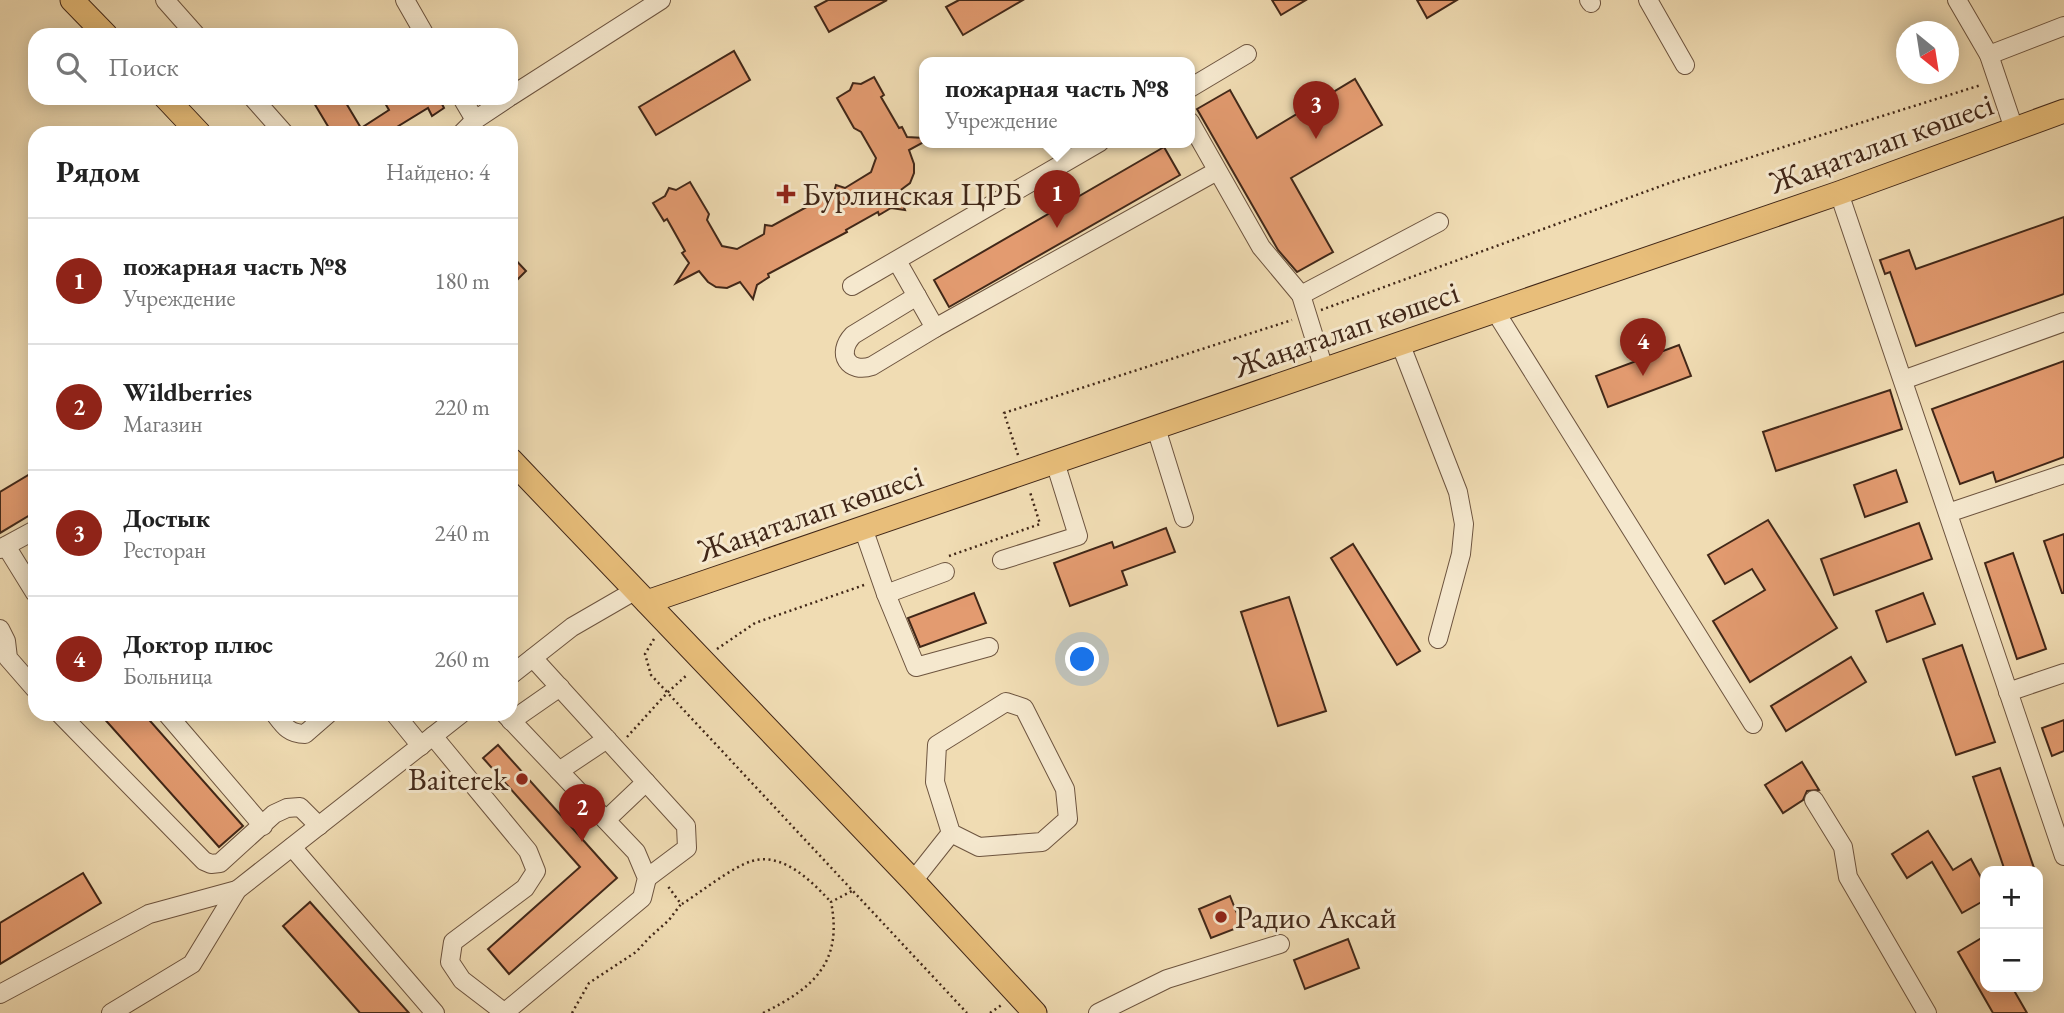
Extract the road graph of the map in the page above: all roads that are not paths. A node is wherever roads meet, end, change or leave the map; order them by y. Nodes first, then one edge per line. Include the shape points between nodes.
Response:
1 (72, 0) edge
2 (165, 0) edge
3 (405, 0) edge
4 (661, 0) edge
5 (1648, 0) edge
6 (1957, 0) edge
7 (2064, 26) edge
8 (99, 28) edge
9 (190, 28) edge
10 (421, 28) edge
11 (1247, 54) dead end
12 (1989, 55) junction
13 (1685, 65) dead end
14 (1195, 85) edge
15 (518, 92) edge
16 (173, 105) edge
17 (259, 105) edge
18 (466, 105) edge
19 (498, 105) edge
20 (2064, 111) edge
21 (475, 120) junction
22 (192, 126) edge
23 (278, 126) edge
24 (469, 126) edge
25 (2014, 128) junction
26 (1195, 131) edge
27 (1090, 148) edge
28 (1217, 171) junction
29 (1839, 193) junction
30 (1439, 222) dead end
31 (897, 261) junction
32 (852, 286) dead end
33 (1301, 295) junction
34 (917, 296) junction
35 (1495, 312) junction
36 (2064, 322) edge
37 (935, 328) junction
38 (1400, 343) junction
39 (1324, 369) junction
40 (1903, 380) junction
41 (1156, 428) junction
42 (1055, 462) junction
43 (518, 467) edge
44 (2064, 474) edge
45 (1948, 513) junction
46 (1184, 518) dead end
47 (863, 528) junction
48 (28, 534) edge
49 (3, 547) edge
50 (1002, 560) dead end
51 (945, 572) dead end
52 (28, 583) edge
53 (886, 594) junction
54 (641, 596) junction
55 (0, 629) edge
56 (1438, 639) dead end
57 (989, 647) dead end
58 (533, 657) junction
59 (518, 669) edge
60 (2064, 673) edge
61 (28, 681) edge
62 (559, 687) junction
63 (2008, 692) junction
64 (518, 711) edge
65 (67, 721) edge
66 (173, 721) edge
67 (280, 721) edge
68 (320, 721) edge
69 (403, 721) edge
70 (452, 721) edge
71 (512, 721) edge
72 (1754, 724) dead end
73 (607, 739) junction
74 (427, 741) junction
75 (559, 771) junction
76 (646, 782) junction
77 (1814, 800) dead end
78 (606, 820) junction
79 (263, 826) junction
80 (319, 826) junction
81 (951, 833) junction
82 (292, 847) junction
83 (2064, 856) edge
84 (652, 875) junction
85 (913, 881) junction
86 (237, 890) junction
87 (1280, 944) dead end
88 (0, 994) edge
89 (508, 1012) edge
90 (111, 1013) edge
91 (435, 1013) edge
92 (1035, 1013) edge
93 (1098, 1013) edge
94 (1927, 1013) edge

1 - 8 main road
2 - 9 street
3 - 10 street
4 - 15 street
5 - 13 street
6 - 12 street
7 - 12 street
11 - 14 street
12 - 25 street
16 - 22 main road
17 - 23 street
18 - 21 street
19 - 21 street
20 - 25 main road, Жаңаталап көшесі
21 - 24 street
25 - 29 main road, Жаңаталап көшесі
26 - 28 street
27 - 31 street
28 - 33 street via 1261,247
28 - 37 street
29 - 35 main road, Жаңаталап көшесі
29 - 40 street
30 - 33 street
31 - 32 street
31 - 34 street
33 - 39 street
34 - 37 street
34 - 37 street via 853,335 846,343 847,360 863,369 872,366
35 - 38 main road, Жаңаталап көшесі
35 - 72 street
36 - 40 street
38 - 39 main road, Жаңаталап көшесі
38 - 56 street via 1458,492 1464,524 1461,554
39 - 41 main road, Жаңаталап көшесі
40 - 45 street
41 - 42 main road, Жаңаталап көшесі
41 - 46 street
42 - 47 main road, Жаңаталап көшесі
42 - 50 street via 1078,536
43 - 54 main road
44 - 45 street
45 - 63 street
47 - 53 street
47 - 54 main road, Жаңаталап көшесі
48 - 49 street
49 - 52 street
51 - 53 street
53 - 57 street via 916,667
54 - 58 street via 572,627
54 - 85 main road
55 - 61 street via 8,658
58 - 59 street
58 - 62 street
60 - 63 street
62 - 64 street
62 - 73 street
63 - 83 street
65 - 79 street via 204,861 220,863
66 - 79 street
67 - 68 street via 295,734 305,734
69 - 74 street
70 - 74 street
71 - 75 street
73 - 75 street
73 - 76 street
74 - 80 street
74 - 89 street via 528,852 536,871 525,888 453,942 450,962 463,980
75 - 78 street
76 - 78 street
76 - 84 street via 686,826 687,848
77 - 94 street via 1843,847 1848,877
78 - 84 street
79 - 80 street via 274,814 300,807
80 - 82 street
81 - 81 street via 935,782 937,745 1006,702 1024,708 1065,789 1068,819 1042,842 979,847
81 - 85 street
82 - 86 street
82 - 91 street
84 - 89 street via 642,898
85 - 92 main road
86 - 88 street via 149,914
86 - 90 street via 192,964
87 - 93 street via 1167,979

